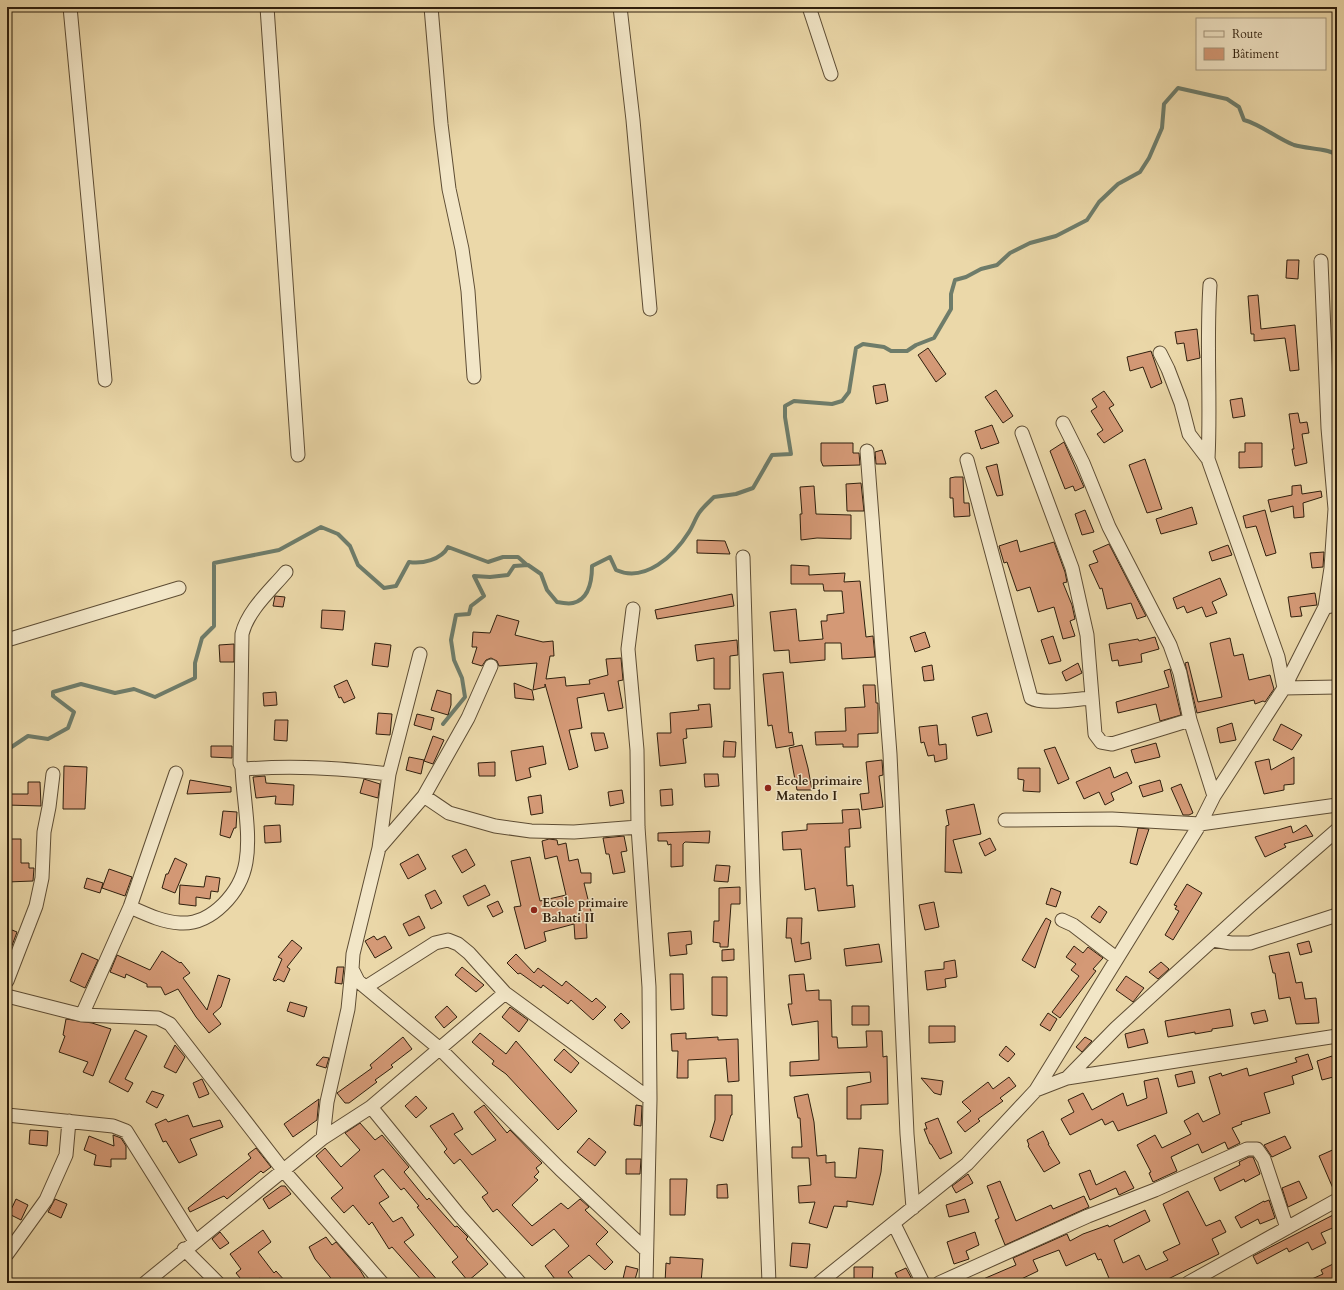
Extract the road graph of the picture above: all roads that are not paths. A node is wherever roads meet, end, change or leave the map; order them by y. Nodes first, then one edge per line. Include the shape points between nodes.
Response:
1 (70, 7) edge
2 (267, 7) edge
3 (431, 7) edge
4 (620, 7) edge
5 (809, 7) edge
6 (831, 74) dead end
7 (1321, 261) dead end
8 (1210, 285) dead end
9 (650, 309) dead end
10 (1160, 353) dead end
11 (474, 377) dead end
12 (105, 380) dead end
13 (1063, 424) dead end
14 (1022, 433) dead end
15 (867, 452) dead end
16 (298, 455) dead end
17 (1208, 459) junction
18 (968, 460) dead end
19 (744, 557) dead end
20 (286, 572) dead end
21 (178, 588) dead end
22 (1331, 606) edge
23 (633, 609) dead end
24 (7, 640) edge
25 (420, 654) dead end
26 (491, 666) dead end
27 (1337, 687) edge
28 (1284, 688) junction
29 (1091, 698) junction
30 (1190, 720) junction
31 (242, 767) junction
32 (176, 773) dead end
33 (53, 774) dead end
34 (389, 774) junction
35 (424, 796) junction
36 (1214, 796) junction
37 (1337, 805) edge
38 (1005, 820) dead end
39 (1200, 824) junction
40 (638, 827) junction
41 (1337, 830) edge
42 (379, 848) junction
43 (130, 907) junction
44 (1337, 915) edge
45 (1062, 920) dead end
46 (1213, 940) junction
47 (1116, 958) junction
48 (352, 969) junction
49 (7, 981) edge
50 (366, 987) junction
51 (505, 993) junction
52 (7, 996) edge
53 (82, 1015) junction
54 (1337, 1036) edge
55 (440, 1049) junction
56 (1067, 1078) junction
57 (1036, 1090) junction
58 (650, 1100) junction
59 (371, 1107) junction
60 (7, 1115) edge
61 (68, 1121) junction
62 (324, 1138) junction
63 (283, 1170) junction
64 (1337, 1200) edge
65 (914, 1208) junction
66 (894, 1224) junction
67 (1287, 1228) junction
68 (195, 1241) junction
69 (184, 1249) junction
70 (646, 1250) junction
71 (7, 1254) edge
72 (145, 1283) edge
73 (218, 1283) edge
74 (382, 1283) edge
75 (520, 1283) edge
76 (646, 1283) edge
77 (769, 1283) edge
78 (819, 1283) edge
79 (923, 1283) edge
80 (939, 1283) edge
81 (1188, 1283) edge

1 - 12 street
2 - 16 street
3 - 11 street via 440,124 468,291
4 - 9 street
5 - 6 street
7 - 22 street via 1328,428 1335,509
8 - 17 street via 1207,328 1210,423
10 - 17 street via 1181,403 1189,434
13 - 30 street via 1083,463 1109,526 1170,646 1180,673
14 - 29 street via 1072,568 1087,635
15 - 65 street via 890,754 907,1134
17 - 28 street via 1278,657
18 - 29 street via 1031,698 1046,701
19 - 77 street via 753,884
20 - 31 street via 245,622 242,634
21 - 24 street
22 - 28 street
23 - 40 street via 628,649 637,750
25 - 34 street
26 - 35 street via 468,718
27 - 28 street
28 - 36 street
29 - 30 street via 1095,734 1101,742 1112,744
30 - 36 street
31 - 34 street via 246,769 322,766
31 - 43 street via 246,862 242,880 229,897 217,910 198,921 180,923
32 - 43 street
33 - 49 street via 44,832 42,878 36,906
34 - 42 street
35 - 40 street via 449,813 495,826 531,831 574,832
35 - 42 street
36 - 39 street
37 - 39 street
38 - 39 street via 1112,820
39 - 47 street
40 - 58 street via 649,987
41 - 46 street
42 - 48 street via 353,954
43 - 53 street
44 - 46 street via 1250,943
45 - 47 street via 1073,925
46 - 56 street via 1116,1028
47 - 57 street
48 - 50 street via 358,980
48 - 62 street via 348,1009 327,1102
50 - 51 street via 435,943 448,940 469,953
50 - 55 street
51 - 55 street
51 - 58 street
52 - 53 street
53 - 63 street via 158,1018 170,1024
54 - 56 street
55 - 59 street
55 - 70 street via 560,1169
56 - 57 street
57 - 65 street via 967,1164
58 - 70 street
59 - 62 street
59 - 75 street via 459,1216
60 - 61 street
61 - 68 street via 113,1126 126,1131
61 - 71 street via 66,1155 46,1200
62 - 63 street
63 - 68 street
63 - 74 street
64 - 67 street
65 - 66 street
66 - 78 street
66 - 79 street
67 - 80 street via 1264,1159 1257,1149 1247,1149
67 - 81 street
68 - 69 street
69 - 72 street
69 - 73 street
70 - 76 street

